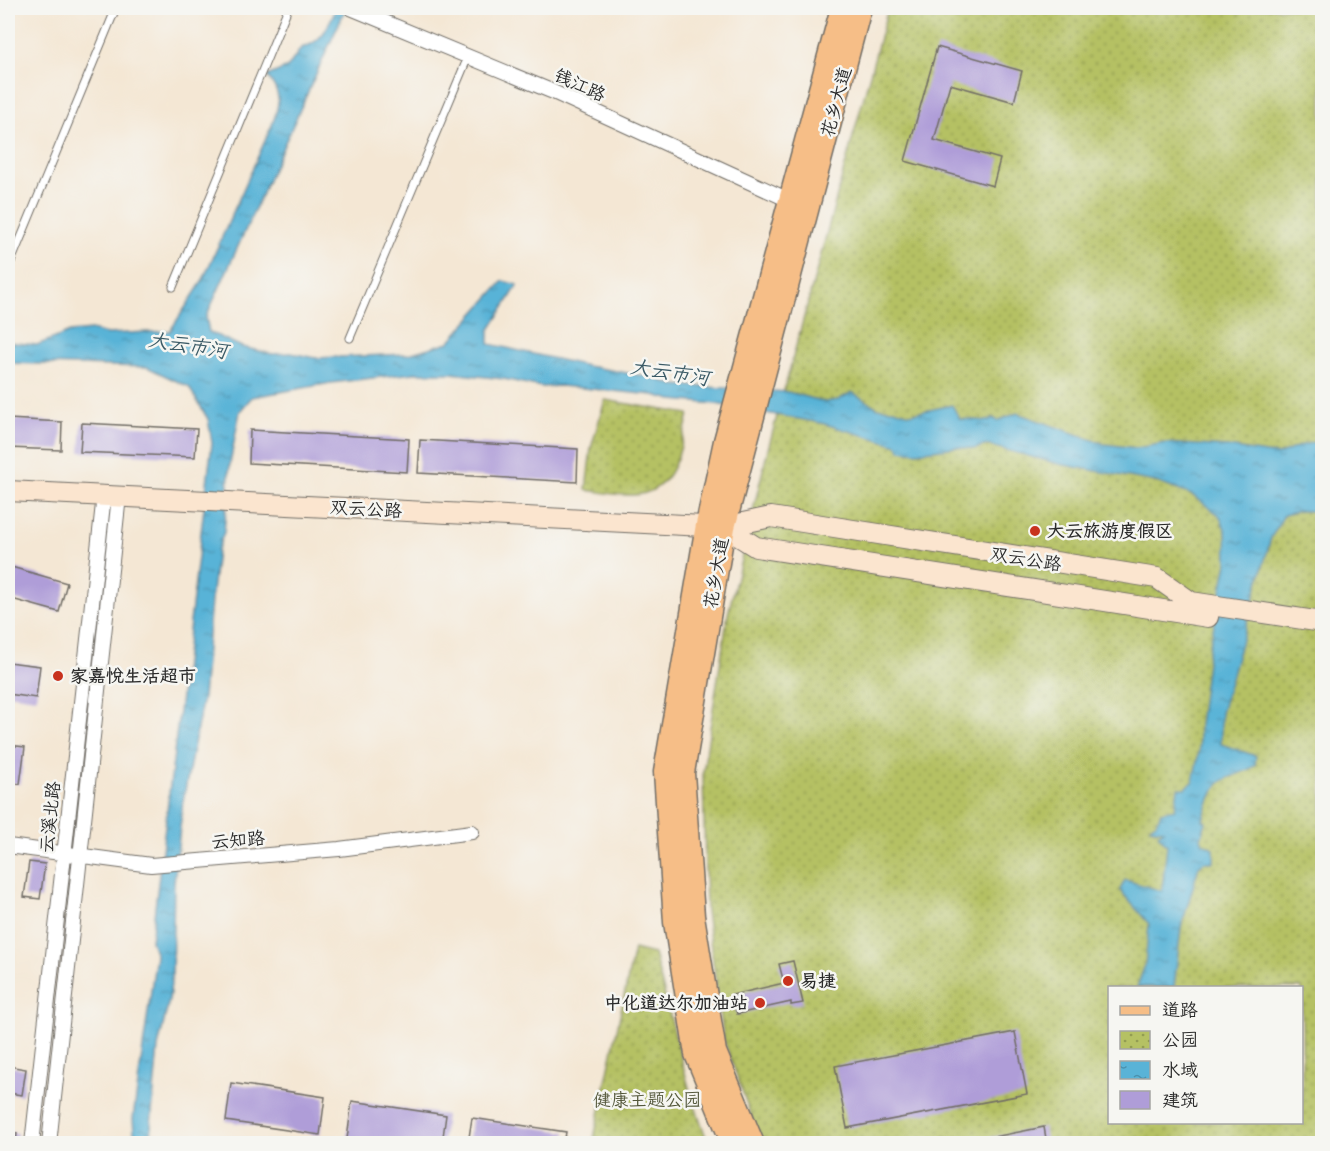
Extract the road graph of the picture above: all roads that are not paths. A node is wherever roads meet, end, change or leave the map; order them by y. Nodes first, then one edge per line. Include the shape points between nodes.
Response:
1 (116, 8) edge
2 (288, 8) edge
3 (842, 8) edge
4 (860, 8) edge
5 (355, 10) edge
6 (468, 57) junction
7 (791, 201) junction
8 (8, 269) edge
9 (173, 287) dead end
10 (350, 338) dead end
11 (755, 368) junction
12 (8, 491) edge
13 (112, 496) junction
14 (716, 526) junction
15 (1210, 611) junction
16 (1262, 619) junction
17 (1323, 622) edge
18 (1323, 636) edge
19 (472, 832) dead end
20 (8, 846) edge
21 (64, 854) junction
22 (80, 856) junction
23 (32, 1143) edge
24 (50, 1143) edge
25 (733, 1143) edge
26 (753, 1143) edge

1 - 8 lane
2 - 9 lane
3 - 7 main road, 花乡大道
4 - 11 main road, 花乡大道
5 - 6 street, 钱江路
6 - 7 street, 钱江路
6 - 10 lane
7 - 11 main road, 花乡大道
11 - 14 main road, 花乡大道
12 - 13 street, 双云公路
13 - 14 street, 双云公路
13 - 21 street, 云溪北路
13 - 22 street, 云溪北路
14 - 15 street, 双云公路 via 756,547
14 - 15 street, 双云公路 via 771,517 1157,578
14 - 25 main road, 花乡大道 via 665,772 675,922 696,1054
14 - 26 main road, 花乡大道 via 683,773 693,916 715,1052
15 - 16 street, 双云公路
16 - 17 street, 双云公路
16 - 18 street, 双云公路
19 - 22 street, 云知路 via 185,863 151,865
20 - 21 street, 云知路
21 - 22 street, 云知路
21 - 23 street, 云溪北路
22 - 24 street, 云溪北路

